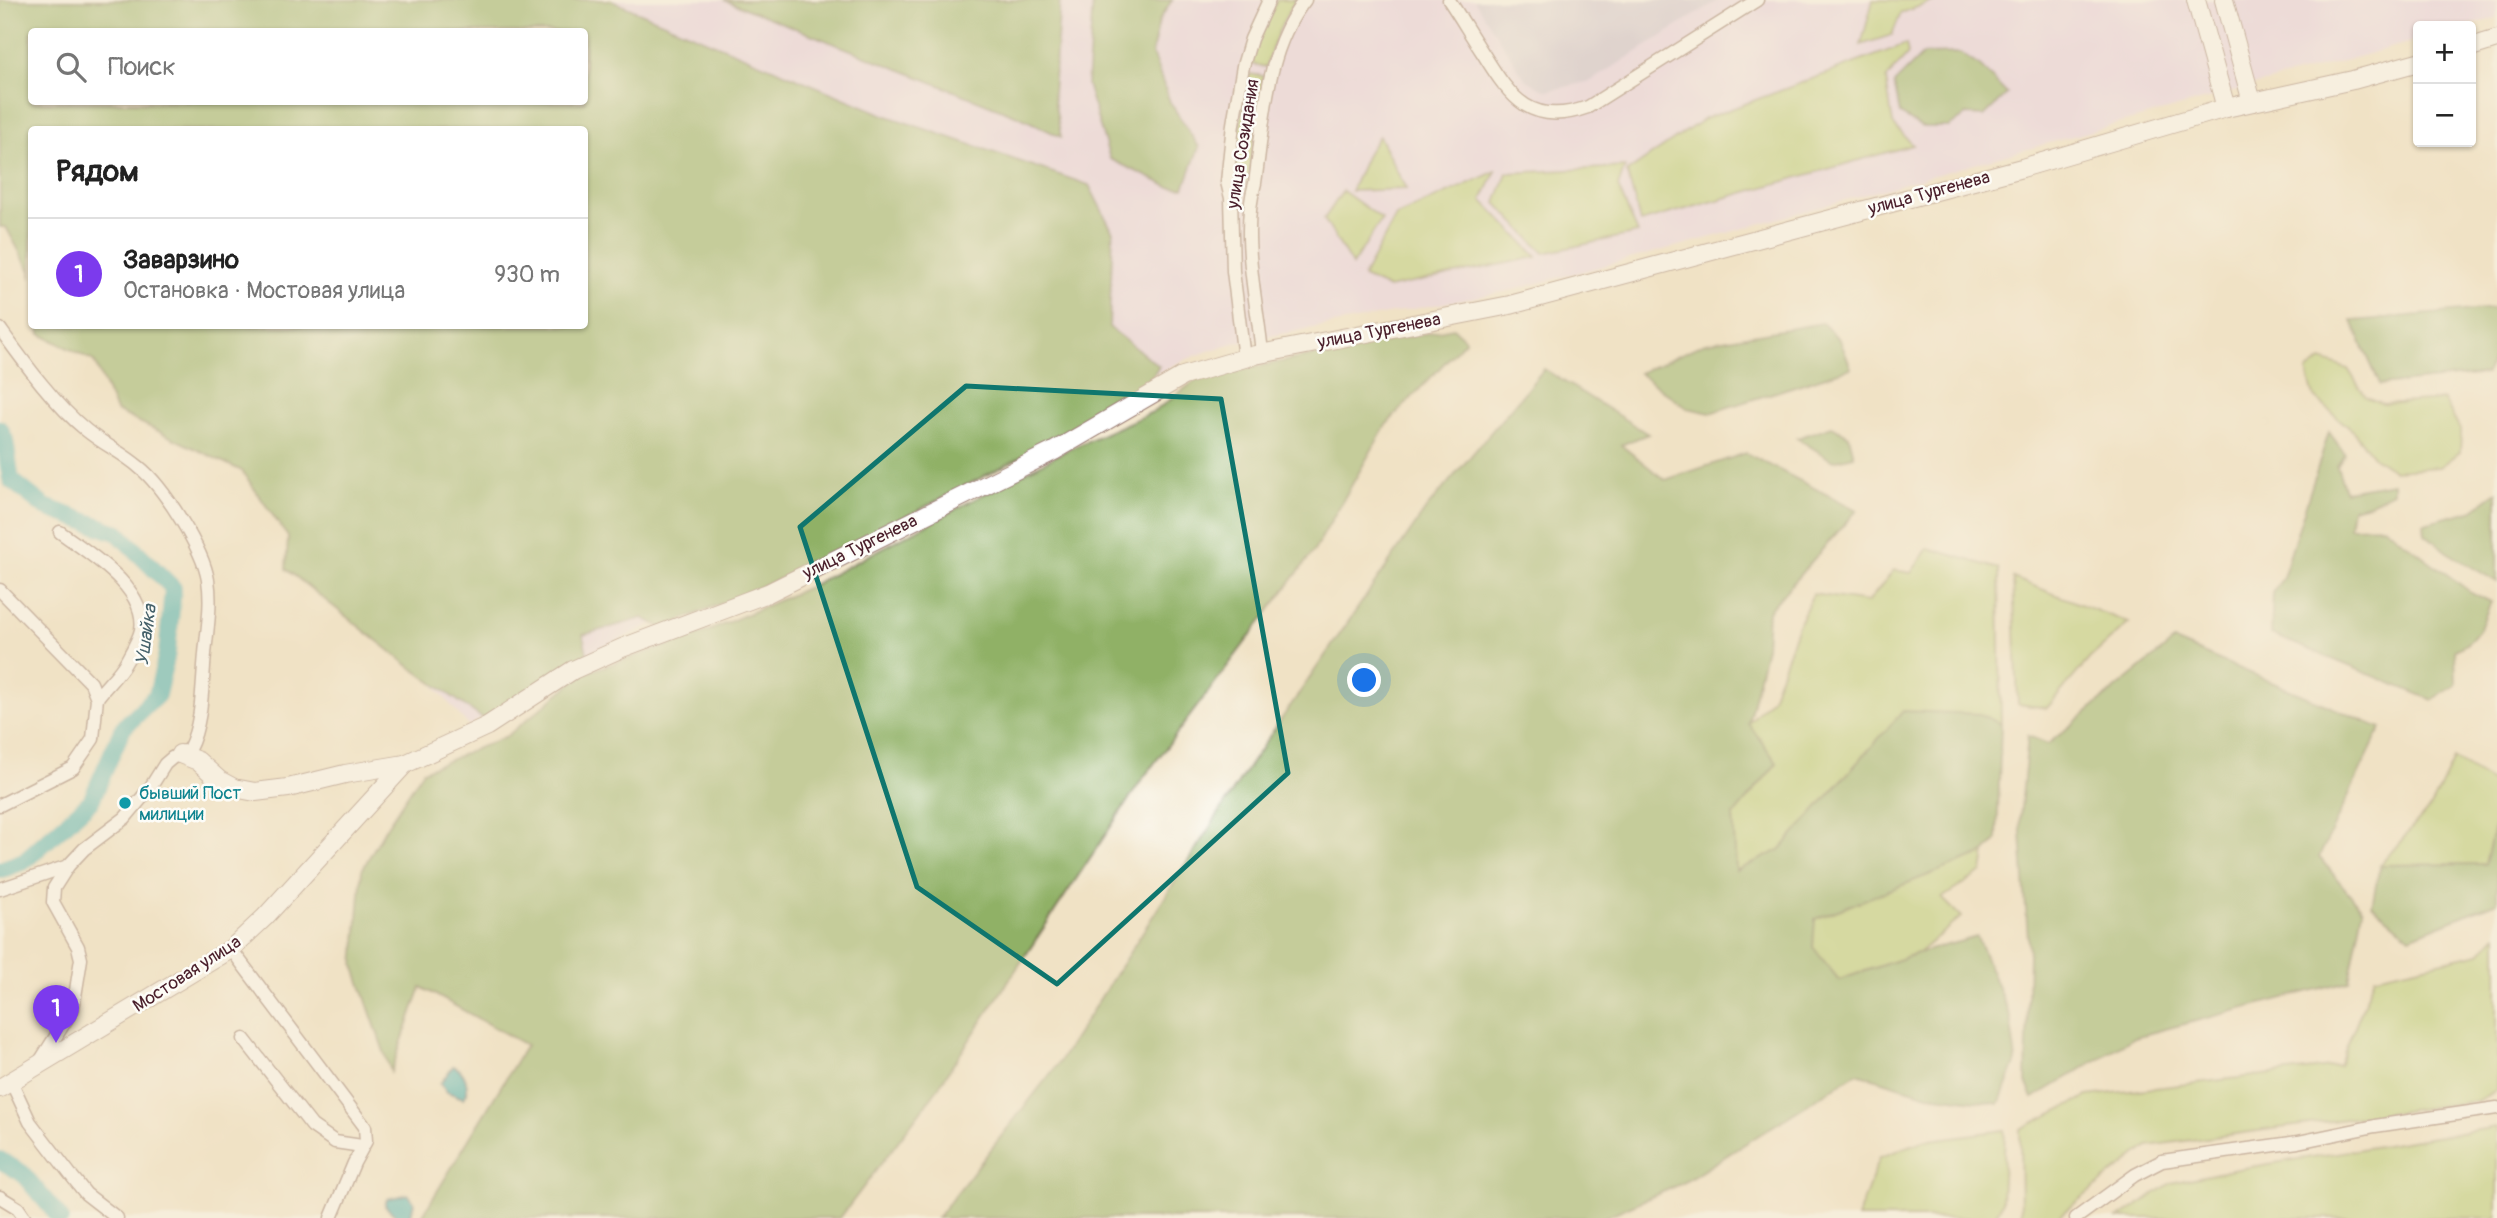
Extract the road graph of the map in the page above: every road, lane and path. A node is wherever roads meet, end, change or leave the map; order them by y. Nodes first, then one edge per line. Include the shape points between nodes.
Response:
1 (1269, 0) edge
2 (1305, 0) edge
3 (1449, 0) edge
4 (1756, 0) edge
5 (2196, 0) edge
6 (2224, 0) edge
7 (2497, 39) edge
8 (2476, 45) edge
9 (2413, 63) edge
10 (2252, 102) junction
11 (2226, 108) junction
12 (1255, 183) junction
13 (1227, 184) junction
14 (0, 329) edge
15 (1262, 354) junction
16 (1244, 358) junction
17 (60, 533) dead end
18 (0, 590) edge
19 (97, 698) junction
20 (180, 754) junction
21 (405, 764) junction
22 (0, 805) edge
23 (68, 866) junction
24 (0, 889) edge
25 (231, 949) junction
26 (244, 1039) dead end
27 (39, 1063) junction
28 (5, 1085) edge
29 (2497, 1108) edge
30 (362, 1146) junction
31 (0, 1197) edge
32 (25, 1218) edge
33 (117, 1218) edge
34 (331, 1218) edge
35 (2076, 1218) edge

1 - 13 street, улица Созидания via 1243,66
2 - 12 street, улица Созидания via 1290,21 1277,54
3 - 4 street via 1509,93 1526,106 1561,113 1588,107
5 - 11 street
6 - 10 street
7 - 8 street
9 - 10 street, улица Тургенева
10 - 11 street, улица Тургенева
11 - 15 street, улица Тургенева via 1510,305
12 - 13 street via 1242,192
12 - 15 street, улица Созидания via 1249,225
13 - 16 street, улица Созидания
14 - 20 street via 78,422 141,468 164,495 205,566 208,618 196,729 189,749
15 - 16 street, улица Тургенева
16 - 21 street, улица Тургенева via 1183,376 1054,451 768,593 573,670 487,726
17 - 19 street via 129,588 140,614 141,629 126,663
18 - 19 street via 90,683
19 - 22 street via 93,739 73,768
20 - 21 street via 198,761 234,788 255,792
20 - 23 street via 166,764 125,818
21 - 25 street, Мостовая улица
23 - 24 street
23 - 27 street via 54,888 53,902 81,959 73,1009
25 - 27 street, Мостовая улица
25 - 30 street via 365,1127
26 - 30 street via 312,1126 335,1142
27 - 28 street, Мостовая улица
28 - 33 street via 86,1194
29 - 35 street via 2162,1161 2134,1175
30 - 34 street
31 - 32 street

